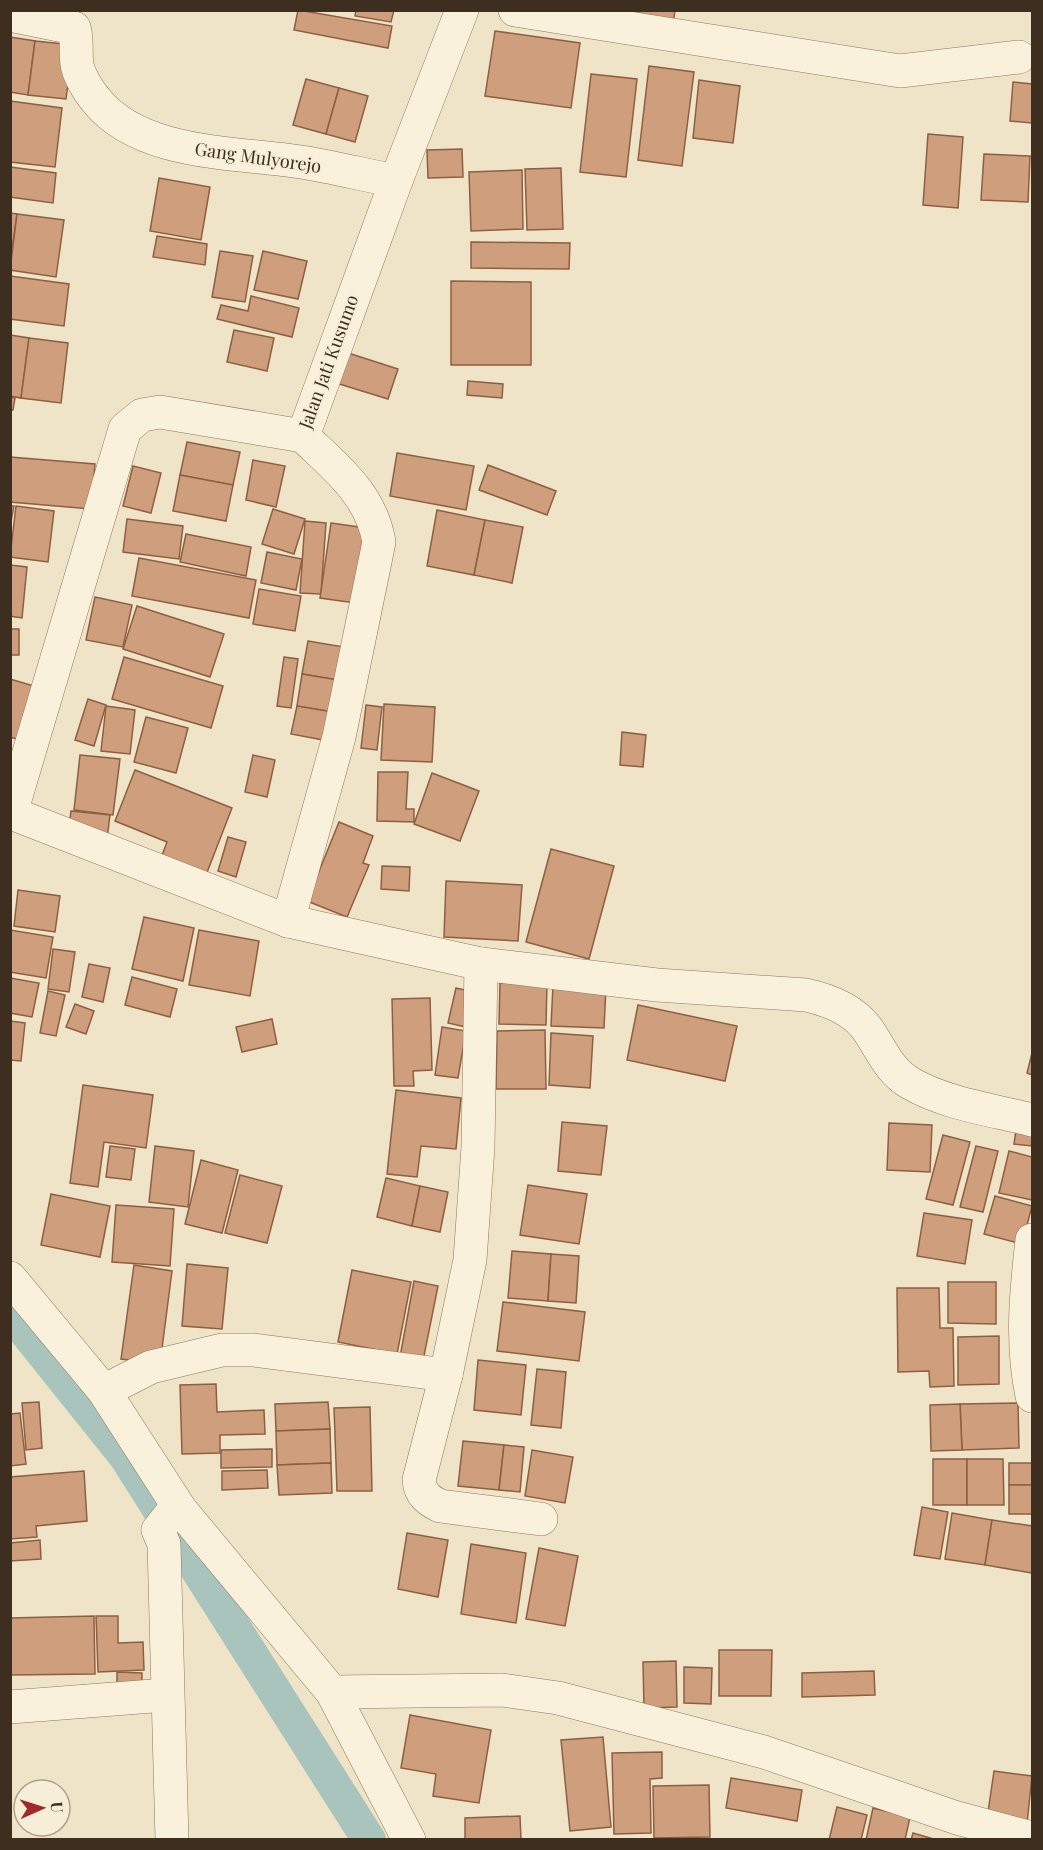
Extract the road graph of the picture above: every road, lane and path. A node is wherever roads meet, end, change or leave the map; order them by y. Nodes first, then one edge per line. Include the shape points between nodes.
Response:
1 (462, 10) edge
2 (514, 10) edge
3 (10, 15) edge
4 (1019, 57) dead end
5 (396, 181) junction
6 (303, 436) junction
7 (10, 813) edge
8 (288, 921) junction
9 (481, 964) junction
10 (1032, 1120) edge
11 (1032, 1240) edge
12 (10, 1278) edge
13 (446, 1375) junction
14 (104, 1391) junction
15 (1032, 1396) edge
16 (170, 1518) junction
17 (541, 1519) dead end
18 (332, 1692) junction
19 (166, 1695) junction
20 (10, 1707) edge
21 (1032, 1838) edge
22 (171, 1839) edge
23 (409, 1839) edge

1 - 5 street, Jalan Jati Kusumo
2 - 4 street via 900,71
3 - 5 street, Gang Mulyorejo via 74,28 77,66 94,99 114,120 163,141 209,153 300,162
5 - 6 street, Jalan Jati Kusumo
6 - 7 street, Jalan Jati Kusumo via 160,412 142,415 125,429
6 - 8 street via 353,485 375,519 379,542 339,737
7 - 8 street
8 - 9 street
9 - 10 street via 829,1000 867,1029 882,1058 909,1083 946,1098
9 - 13 street via 478,1147 470,1260
11 - 15 street via 1024,1327
12 - 14 street
13 - 14 street via 254,1350 222,1350 152,1367
13 - 17 street via 420,1489 440,1506
14 - 16 street
16 - 18 street
16 - 19 street via 164,1544
18 - 21 street via 502,1690 558,1698 764,1752 957,1818
18 - 23 street
19 - 20 street
19 - 22 street

